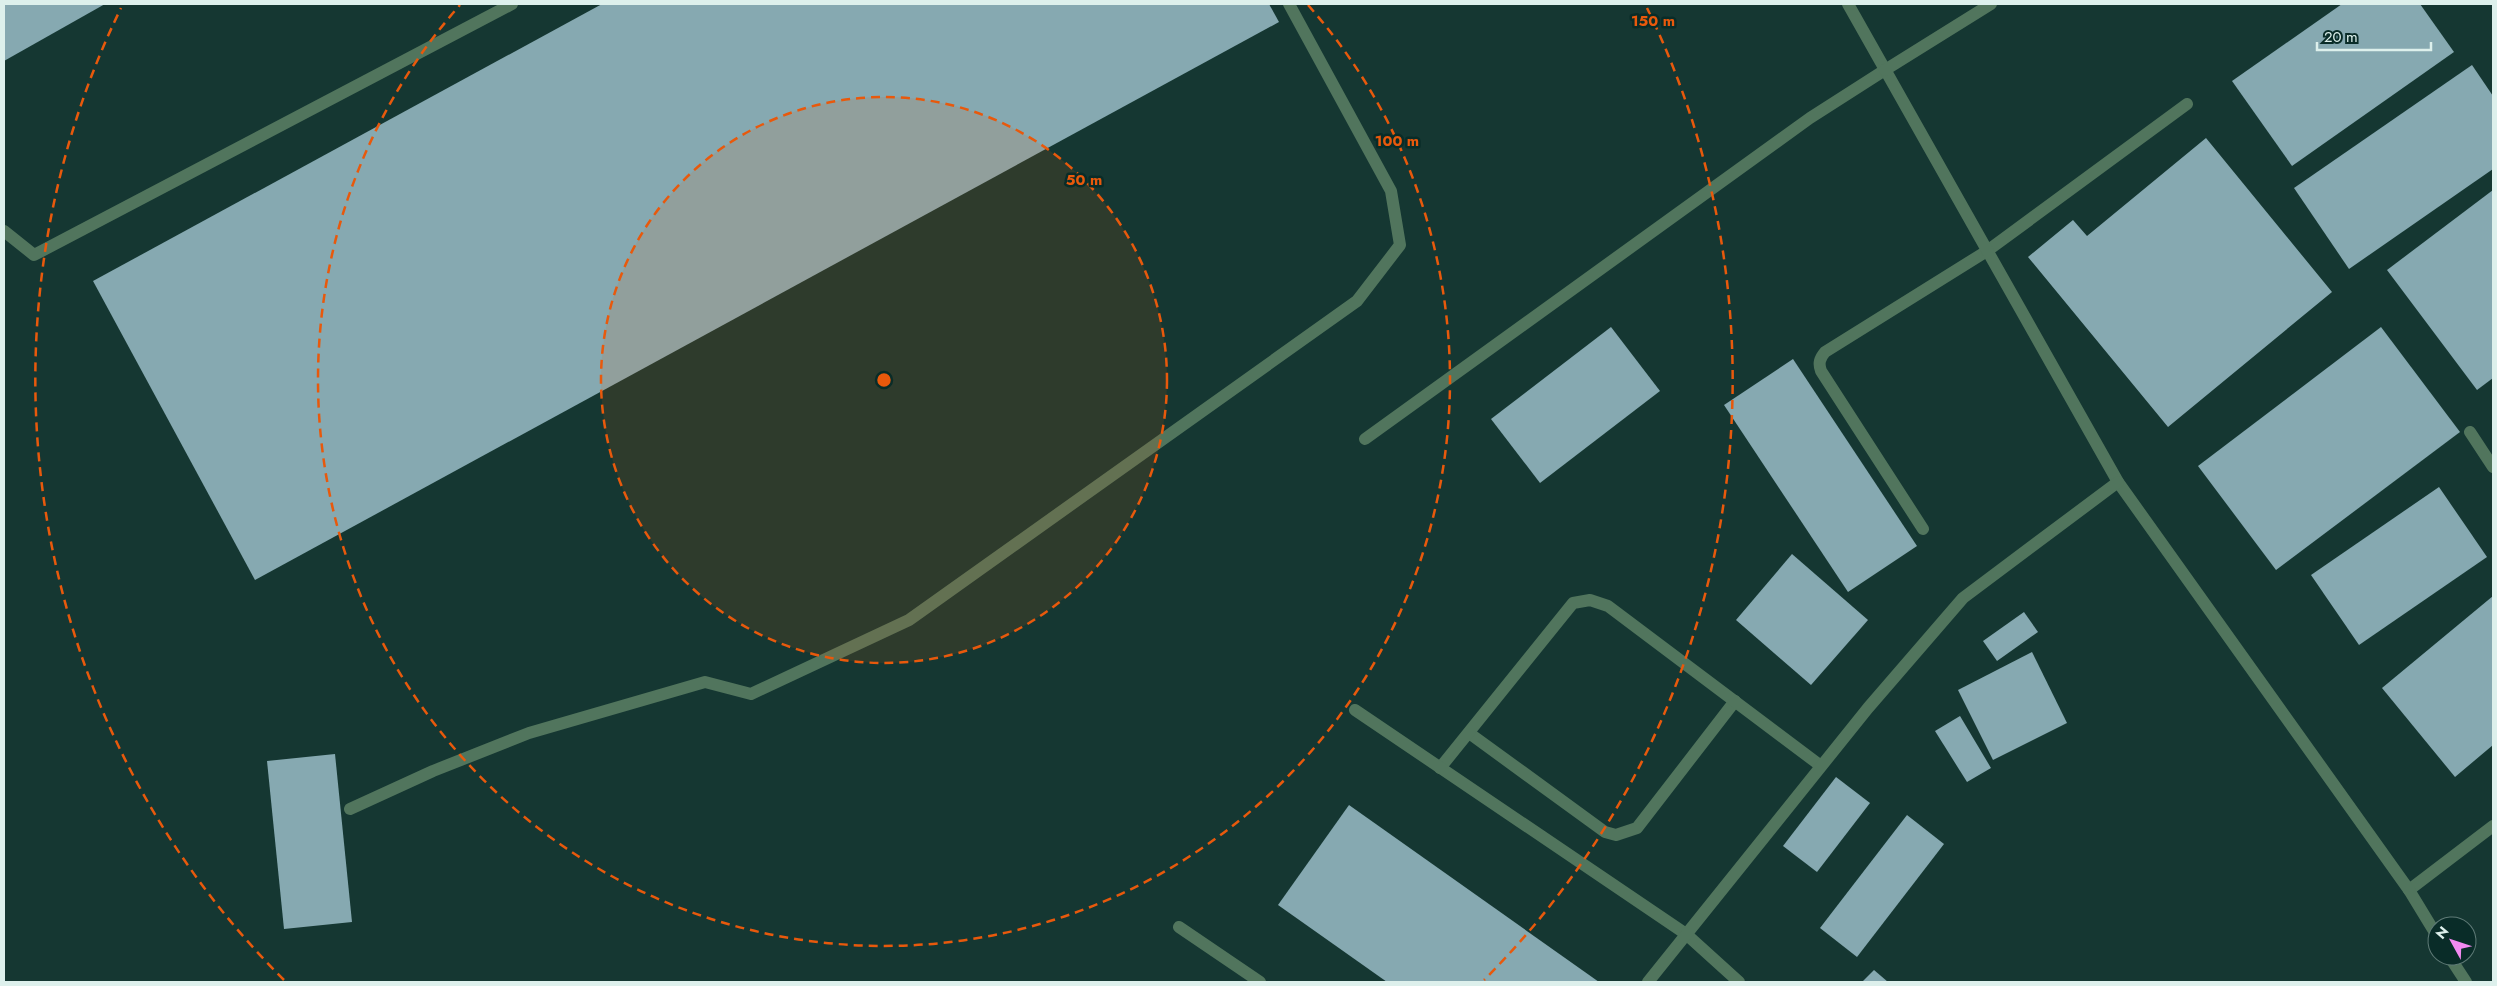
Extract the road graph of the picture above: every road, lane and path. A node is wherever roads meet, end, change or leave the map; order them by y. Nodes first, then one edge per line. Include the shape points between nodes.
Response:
1 (512, 4) edge
2 (1289, 4) edge
3 (1848, 4) edge
4 (1992, 4) edge
5 (1885, 70) junction
6 (2187, 104) dead end
7 (4, 231) edge
8 (1987, 251) junction
9 (2470, 432) dead end
10 (1365, 439) dead end
11 (2493, 467) edge
12 (2118, 482) junction
13 (1923, 529) dead end
14 (1736, 701) junction
15 (1355, 710) dead end
16 (1469, 733) junction
17 (1822, 766) junction
18 (1440, 768) junction
19 (350, 808) dead end
20 (2493, 826) edge
21 (2409, 890) junction
22 (2427, 920) edge
23 (1180, 927) dead end
24 (1686, 934) junction
25 (2456, 966) edge
26 (1260, 982) edge
27 (1648, 982) edge
28 (1739, 982) edge
29 (2466, 982) edge

1 - 7 street via 34,255
2 - 19 street via 1391,191 1400,245 1357,301 909,620 751,694 705,682 529,733
3 - 5 street
4 - 5 street
5 - 8 street
5 - 10 street via 1810,118
6 - 8 street
8 - 12 street
8 - 13 street via 1825,352 1818,364
9 - 11 street
12 - 17 street via 1962,598
12 - 21 street
14 - 16 street via 1608,606 1590,600 1573,603
14 - 16 street via 1637,828 1616,834 1605,832
14 - 17 street
15 - 18 street
16 - 18 street
17 - 24 street
18 - 24 street
20 - 21 street
21 - 22 street
23 - 26 street
24 - 27 street
24 - 28 street
25 - 29 street

